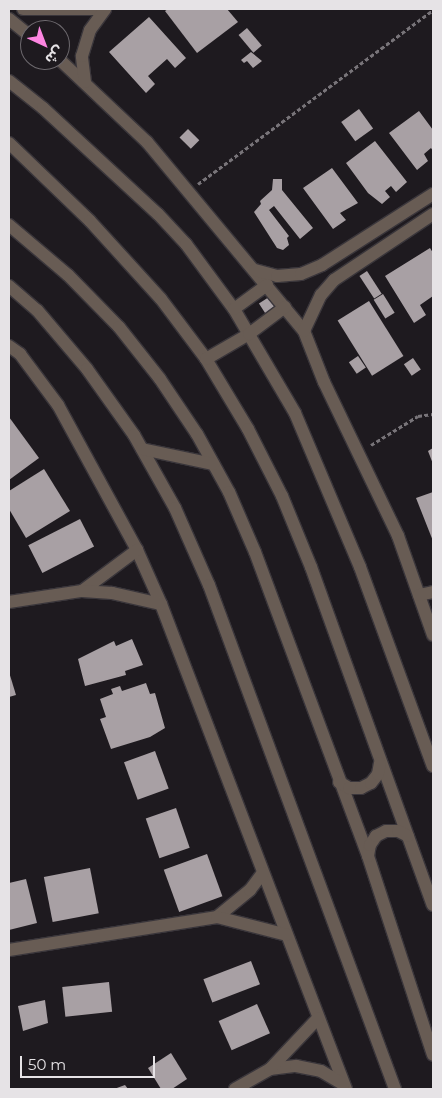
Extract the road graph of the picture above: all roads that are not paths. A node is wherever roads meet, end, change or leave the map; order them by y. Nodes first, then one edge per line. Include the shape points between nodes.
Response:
1 (22, 9) edge
2 (105, 9) edge
3 (9, 20) edge
4 (20, 28) edge
5 (70, 69) edge
6 (9, 81) edge
7 (85, 82) junction
8 (9, 143) edge
9 (433, 194) edge
10 (433, 214) edge
11 (9, 225) edge
12 (335, 258) junction
13 (255, 270) junction
14 (345, 273) junction
15 (267, 285) junction
16 (9, 286) edge
17 (285, 307) junction
18 (234, 310) junction
19 (304, 331) junction
20 (249, 334) junction
21 (9, 346) edge
22 (206, 359) junction
23 (142, 449) junction
24 (213, 464) junction
25 (137, 550) junction
26 (82, 591) junction
27 (433, 592) edge
28 (419, 595) junction
29 (9, 602) edge
30 (161, 604) junction
31 (433, 635) edge
32 (380, 763) junction
33 (433, 766) edge
34 (339, 782) junction
35 (408, 836) junction
36 (368, 856) junction
37 (263, 873) junction
38 (433, 905) edge
39 (217, 917) junction
40 (287, 935) junction
41 (9, 950) edge
42 (318, 1018) junction
43 (433, 1055) edge
44 (270, 1069) junction
45 (344, 1086) edge
46 (235, 1089) edge
47 (395, 1089) edge

1 - 2 street
2 - 7 street via 90,30 82,56
3 - 4 street
5 - 7 street
6 - 18 street via 158,214 201,263
7 - 13 street via 147,142
8 - 22 street via 127,259
9 - 12 street
10 - 14 street
11 - 24 street via 68,275 119,327 160,379
12 - 13 street via 301,274 278,276
12 - 14 street
13 - 15 street
14 - 19 street via 321,295
15 - 17 street
15 - 18 street
16 - 23 street via 63,339 110,400
17 - 19 street
17 - 20 street
18 - 20 street
19 - 28 street via 324,382 398,536
20 - 22 street
20 - 33 street via 299,422 360,566
21 - 25 street via 20,354 58,405
22 - 32 street via 248,429 282,496 346,661
23 - 24 street
23 - 47 street via 176,508 209,585
24 - 34 street via 255,552
25 - 26 street
25 - 30 street
26 - 29 street
26 - 30 street via 112,593
27 - 28 street
28 - 31 street
30 - 37 street
32 - 34 street via 378,774 361,788 349,788
32 - 35 street
34 - 36 street
35 - 36 street via 398,830 381,833 370,845
35 - 38 street
36 - 43 street
37 - 39 street via 250,890
37 - 40 street
39 - 40 street
39 - 41 street
40 - 42 street
42 - 44 street
42 - 45 street
44 - 45 street via 296,1066 321,1071
44 - 46 street

